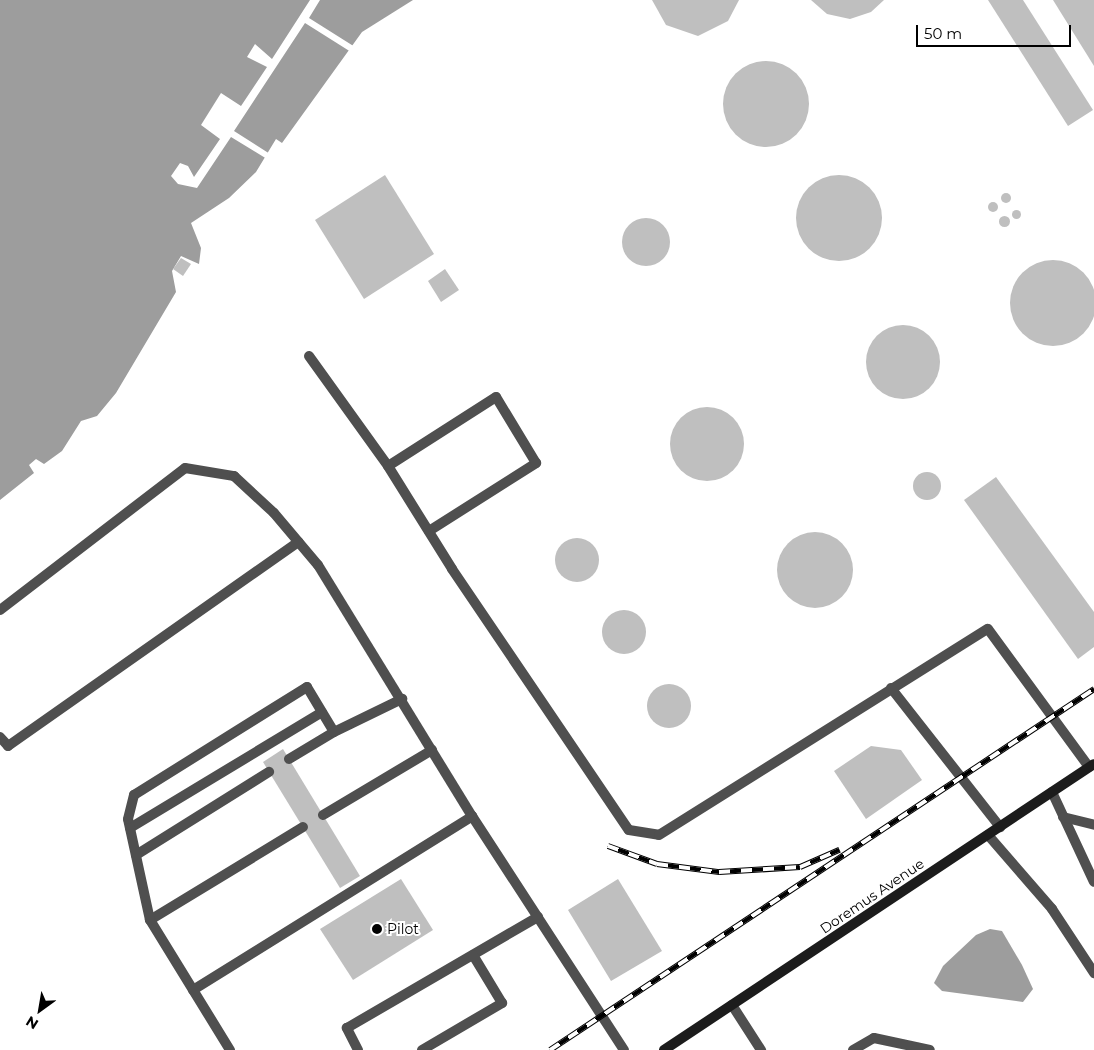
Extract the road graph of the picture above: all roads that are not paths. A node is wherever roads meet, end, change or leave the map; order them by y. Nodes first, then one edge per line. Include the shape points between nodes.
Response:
1 (309, 356) dead end
2 (388, 466) junction
3 (429, 531) junction
4 (298, 542) junction
5 (0, 610) edge
6 (891, 688) junction
7 (402, 699) junction
8 (322, 712) junction
9 (334, 732) junction
10 (0, 736) edge
11 (432, 750) junction
12 (289, 759) dead end
13 (1092, 766) edge
14 (269, 772) dead end
15 (1052, 792) junction
16 (323, 815) dead end
17 (472, 816) junction
18 (1063, 817) junction
19 (1094, 825) edge
20 (1000, 826) junction
21 (303, 827) dead end
22 (130, 828) junction
23 (988, 835) junction
24 (136, 856) junction
25 (1094, 882) edge
26 (538, 917) junction
27 (150, 920) junction
28 (472, 955) junction
29 (1094, 973) edge
30 (193, 990) junction
31 (732, 1005) junction
32 (230, 1050) edge
33 (358, 1050) edge
34 (422, 1050) edge
35 (624, 1050) edge
36 (664, 1050) edge
37 (762, 1050) edge
38 (853, 1050) edge
39 (930, 1050) edge

1 - 2 lane
2 - 3 lane
2 - 3 lane via 496,397 536,463
3 - 6 lane via 630,830 659,835
4 - 5 lane via 234,476 185,468
4 - 7 lane
4 - 10 lane via 8,746
6 - 13 lane via 988,629
6 - 20 lane
7 - 9 lane
7 - 11 lane
8 - 9 lane
8 - 22 lane
8 - 22 lane via 307,687 134,795
9 - 12 lane
11 - 16 lane
11 - 17 lane
13 - 15 main road, Doremus Avenue
14 - 24 lane
15 - 18 lane
15 - 20 main road, Doremus Avenue
17 - 26 lane
17 - 30 lane
18 - 19 lane
18 - 25 lane
20 - 23 main road, Doremus Avenue
21 - 27 lane
22 - 24 lane
23 - 29 lane via 1052,909
23 - 31 main road, Doremus Avenue
24 - 27 lane
26 - 28 lane
26 - 35 lane
27 - 30 lane
28 - 33 lane via 347,1028
28 - 34 lane via 502,1003
30 - 32 lane
31 - 36 main road, Doremus Avenue
31 - 37 lane
38 - 39 lane via 874,1038

